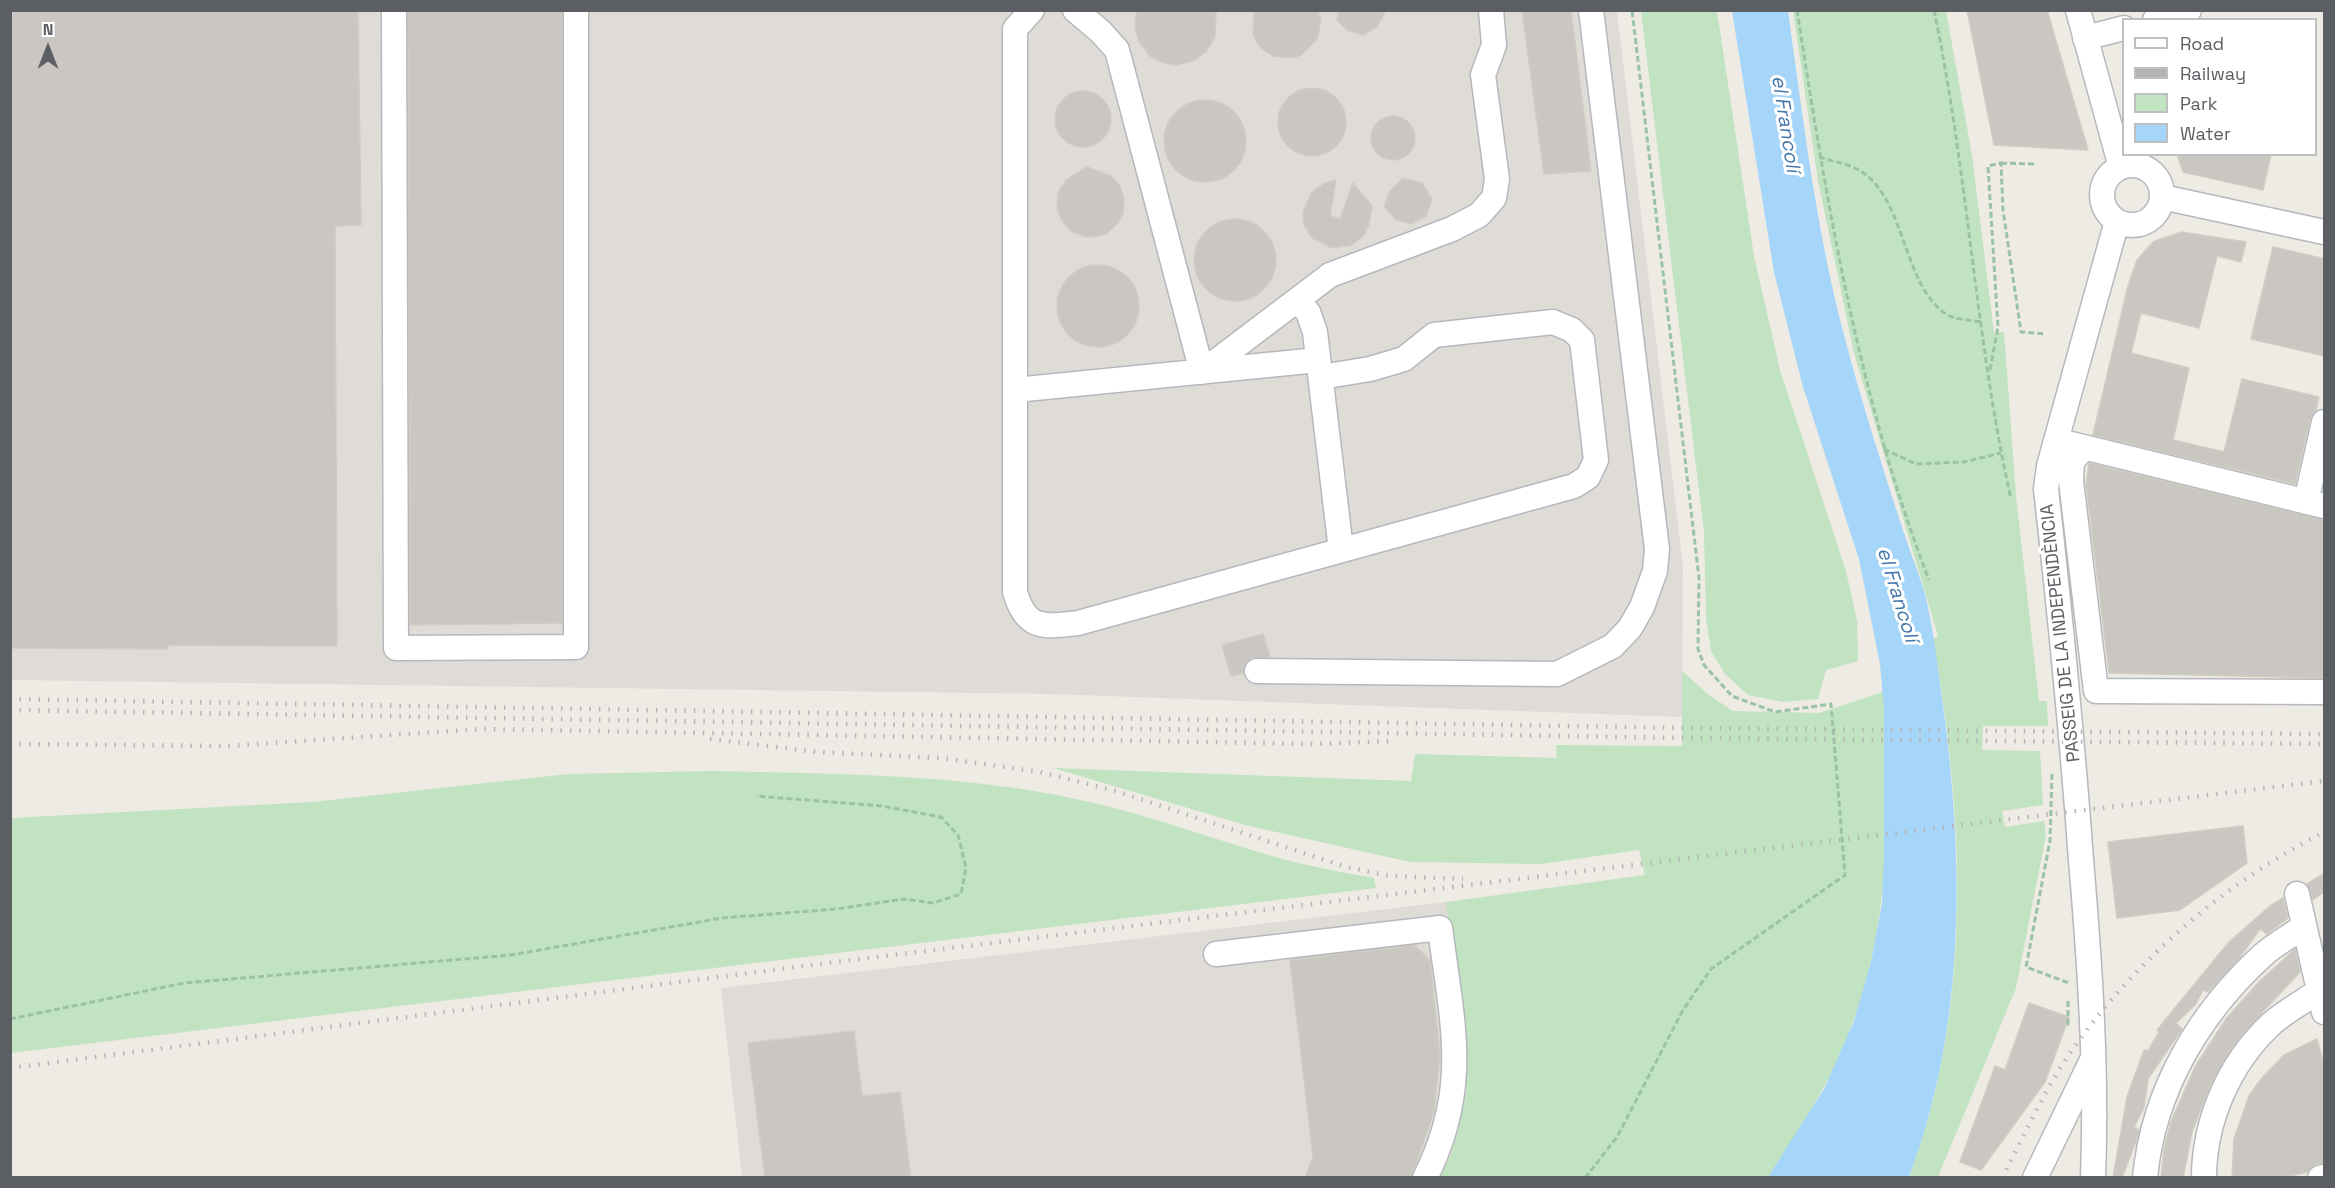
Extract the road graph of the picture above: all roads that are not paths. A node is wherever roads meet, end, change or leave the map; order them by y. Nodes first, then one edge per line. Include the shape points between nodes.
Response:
1 (394, 10) edge
2 (576, 10) edge
3 (1032, 10) edge
4 (1075, 10) edge
5 (1491, 10) edge
6 (1591, 10) edge
7 (2078, 10) edge
8 (2189, 10) edge
9 (2162, 18) edge
10 (2122, 29) edge
11 (2085, 38) junction
12 (2121, 167) junction
13 (2162, 197) junction
14 (2117, 221) junction
15 (2325, 232) edge
16 (1297, 301) junction
17 (1320, 369) junction
18 (1202, 372) junction
19 (1016, 390) junction
20 (2325, 422) edge
21 (2056, 440) junction
22 (2083, 448) junction
23 (2319, 471) edge
24 (2315, 504) edge
25 (1341, 550) junction
26 (1257, 671) dead end
27 (2325, 692) edge
28 (2297, 894) dead end
29 (2304, 926) junction
30 (1216, 954) dead end
31 (2322, 1002) edge
32 (2095, 1053) junction
33 (2325, 1177) edge
34 (1425, 1178) edge
35 (2035, 1178) edge
36 (2093, 1178) edge
37 (2145, 1178) edge
38 (2204, 1178) edge
39 (2320, 1178) edge

1 - 2 street via 396,648 576,647
3 - 19 street via 1015,29
4 - 18 street via 1117,50
5 - 16 street via 1494,45 1483,75 1497,179 1494,198 1479,215 1330,275
6 - 26 street via 1657,549 1655,571 1642,607 1613,646 1557,674
7 - 11 street
8 - 9 street
10 - 11 street
11 - 12 street
12 - 13 street via 2136,165 2150,171 2159,183
12 - 14 street via 2110,174 2102,191 2105,208
13 - 14 street via 2158,210 2143,223
13 - 15 street
14 - 21 street, PASSEIG DE LA INDEPENDÈNCIA
16 - 17 street via 1308,312 1315,332
16 - 18 street
17 - 18 street
17 - 25 street
17 - 25 street via 1370,369 1404,359 1434,335 1553,322 1572,330 1582,340 1596,443 1596,460 1588,477 1574,486
18 - 19 street
19 - 25 street via 1016,592 1020,608 1031,621 1046,627 1077,622
20 - 23 street
21 - 22 street
21 - 32 street, PASSEIG DE LA INDEPENDÈNCIA via 2046,489 2066,663
22 - 24 street
22 - 27 street via 2073,462 2071,482 2096,691
23 - 24 street
28 - 29 street
29 - 31 street
29 - 37 street via 2265,953 2236,982 2190,1042 2155,1120
30 - 34 street via 1440,928 1456,1053 1454,1087 1448,1122
31 - 38 street via 2270,1025 2227,1083 2212,1116
32 - 35 street, PASSEIG DE LA INDEPENDÈNCIA
32 - 36 street, PASSEIG DE LA INDEPENDÈNCIA
33 - 39 street

